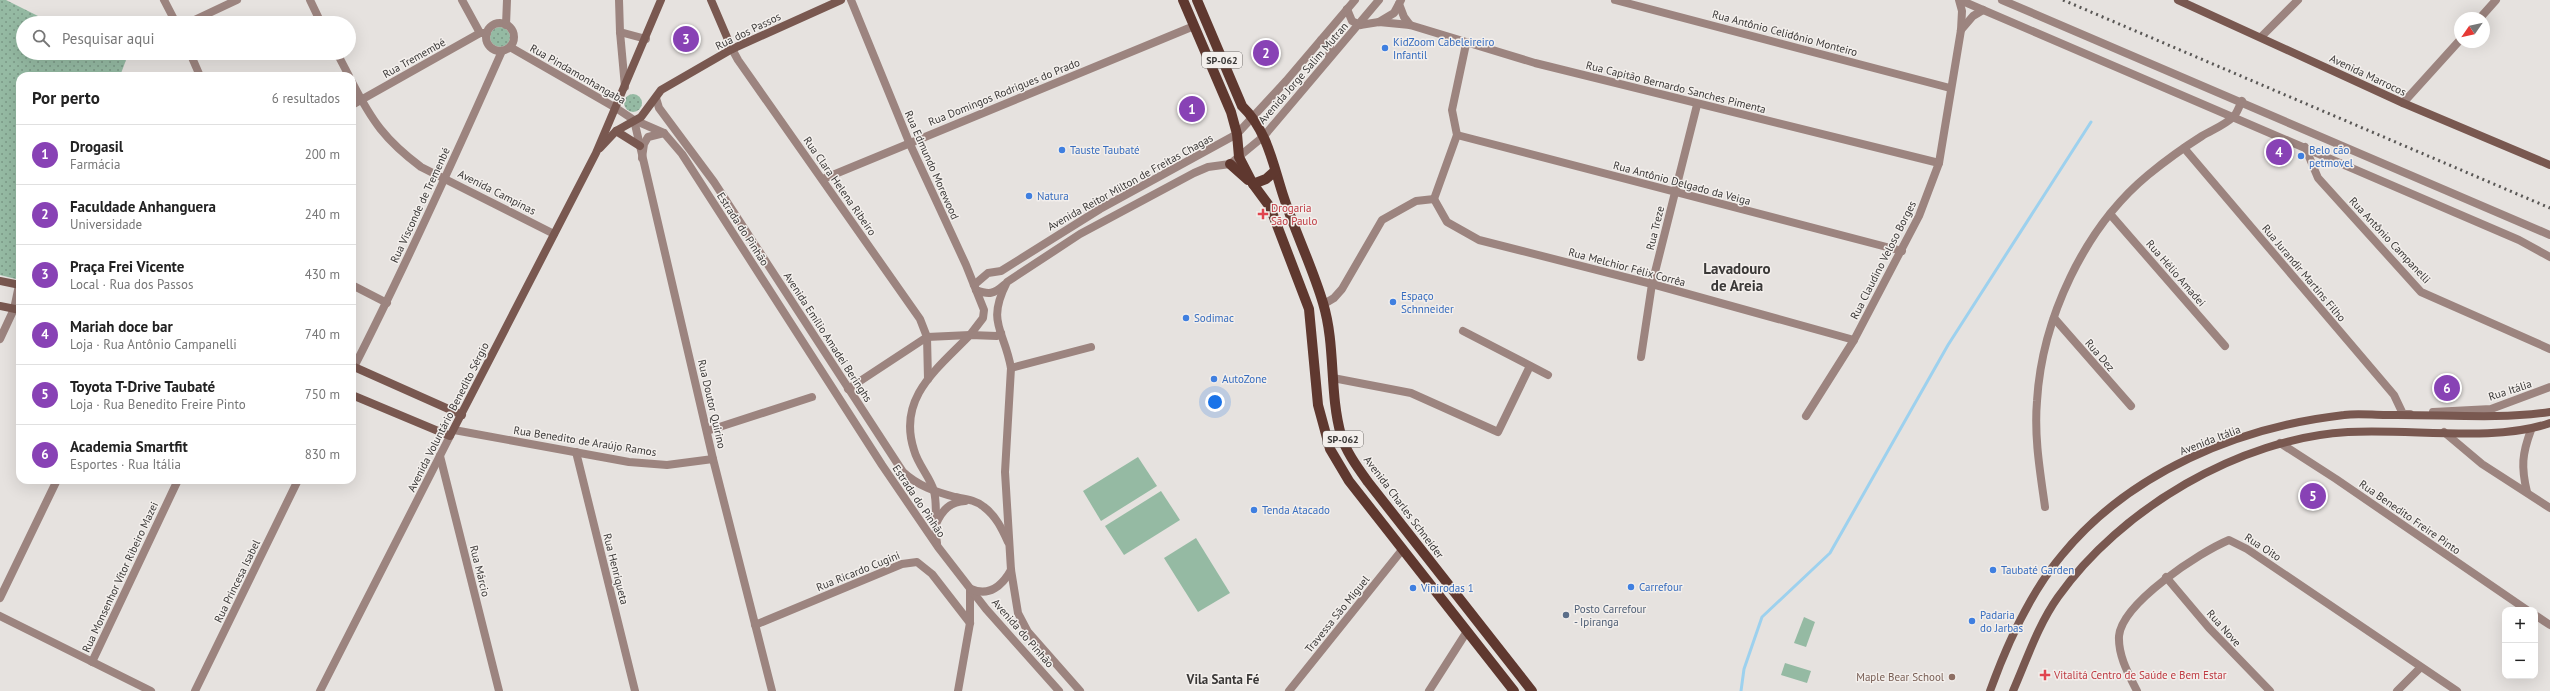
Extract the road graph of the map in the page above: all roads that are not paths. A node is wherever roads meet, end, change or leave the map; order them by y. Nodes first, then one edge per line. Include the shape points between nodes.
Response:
1 (164, 0) edge
2 (237, 0) edge
3 (310, 0) edge
4 (462, 0) edge
5 (507, 0) edge
6 (619, 0) edge
7 (661, 0) edge
8 (711, 0) edge
9 (841, 0) edge
10 (851, 0) edge
11 (1183, 0) edge
12 (1197, 0) edge
13 (1355, 0) edge
14 (1379, 0) edge
15 (1615, 0) edge
16 (1959, 0) edge
17 (2002, 0) edge
18 (2178, 0) edge
19 (2298, 0) edge
20 (2496, 0) edge
21 (1400, 2) edge
22 (1347, 9) junction
23 (1983, 10) junction
24 (2485, 12) edge
25 (172, 16) edge
26 (203, 16) edge
27 (318, 16) edge
28 (1379, 22) junction
29 (506, 25) junction
30 (1360, 25) junction
31 (1410, 25) junction
32 (1194, 26) junction
33 (1961, 30) junction
34 (620, 32) junction
35 (483, 33) junction
36 (2261, 37) junction
37 (646, 39) junction
38 (1321, 40) junction
39 (1466, 44) junction
40 (510, 47) junction
41 (2454, 47) edge
42 (732, 48) junction
43 (502, 51) junction
44 (1329, 57) junction
45 (193, 60) edge
46 (341, 60) edge
47 (198, 72) edge
48 (347, 72) edge
49 (625, 87) junction
50 (1950, 88) junction
51 (356, 90) edge
52 (656, 98) junction
53 (361, 100) junction
54 (2242, 101) junction
55 (356, 103) edge
56 (2403, 103) junction
57 (1697, 104) junction
58 (616, 108) junction
59 (1254, 117) junction
60 (2234, 117) junction
61 (634, 120) junction
62 (616, 131) junction
63 (664, 133) junction
64 (1237, 134) junction
65 (1457, 135) junction
66 (1264, 136) junction
67 (909, 142) junction
68 (640, 146) junction
69 (2305, 147) junction
70 (2184, 148) junction
71 (596, 153) junction
72 (1239, 157) junction
73 (642, 158) junction
74 (1939, 163) junction
75 (1230, 164) junction
76 (2550, 165) edge
77 (1275, 171) junction
78 (446, 178) junction
79 (823, 179) junction
80 (1253, 184) junction
81 (1675, 192) junction
82 (1434, 199) junction
83 (2110, 214) junction
84 (554, 234) junction
85 (2550, 235) edge
86 (1902, 251) junction
87 (2550, 257) edge
88 (0, 281) edge
89 (1007, 282) junction
90 (16, 284) edge
91 (1652, 284) junction
92 (356, 287) edge
93 (975, 287) junction
94 (387, 303) junction
95 (1324, 304) junction
96 (0, 306) edge
97 (16, 310) edge
98 (16, 312) edge
99 (2054, 318) junction
100 (1463, 331) dead end
101 (1001, 333) junction
102 (970, 335) junction
103 (927, 337) junction
104 (0, 339) edge
105 (1854, 340) junction
106 (2225, 346) dead end
107 (1091, 347) dead end
108 (2550, 349) edge
109 (1641, 357) dead end
110 (356, 360) edge
111 (1530, 366) junction
112 (356, 367) edge
113 (1011, 368) junction
114 (1548, 375) dead end
115 (1333, 378) junction
116 (928, 379) junction
117 (2550, 387) edge
118 (848, 389) junction
119 (356, 397) edge
120 (812, 397) dead end
121 (2131, 406) dead end
122 (2550, 412) edge
123 (2403, 414) junction
124 (462, 415) junction
125 (1806, 416) dead end
126 (2550, 423) edge
127 (707, 430) junction
128 (2531, 430) junction
129 (2444, 432) junction
130 (452, 433) junction
131 (2280, 443) junction
132 (576, 452) junction
133 (440, 456) junction
134 (713, 460) junction
135 (55, 484) edge
136 (176, 484) edge
137 (296, 484) edge
138 (934, 492) junction
139 (2527, 492) junction
140 (972, 501) junction
141 (2045, 506) dead end
142 (2550, 508) edge
143 (934, 529) junction
144 (938, 547) junction
145 (1011, 548) junction
146 (1402, 550) junction
147 (1011, 570) junction
148 (2166, 577) junction
149 (970, 589) junction
150 (0, 598) edge
151 (2523, 607) edge
152 (0, 616) edge
153 (2538, 617) edge
154 (970, 623) junction
155 (2550, 625) edge
156 (756, 626) junction
157 (1466, 633) junction
158 (92, 662) junction
159 (2420, 668) junction
160 (151, 691) edge
161 (195, 691) edge
162 (320, 691) edge
163 (499, 691) edge
164 (635, 691) edge
165 (772, 691) edge
166 (958, 691) edge
167 (1059, 691) edge
168 (1080, 691) edge
169 (1289, 691) edge
170 (1429, 691) edge
171 (1514, 691) edge
172 (1532, 691) edge
173 (1990, 691) edge
174 (2013, 691) edge
175 (2137, 691) edge
176 (2270, 691) edge
177 (2397, 691) edge
178 (2457, 691) edge

1 - 25 street
2 - 26 street
3 - 27 street
4 - 35 street
5 - 29 street
6 - 34 street
7 - 37 main road, Avenida Voluntário Benedito Sérgio
8 - 42 main road
9 - 42 main road, Rua dos Passos
10 - 67 street, Rua Edmundo Morewood
11 - 32 main road, SP-062
12 - 59 main road, Avenida Charles Schneider / SP-062 via 1242,106
13 - 22 street, Avenida Jorge Salim Mutran
14 - 30 street, Avenida Jorge Salim Mutran
15 - 50 street, Rua Antônio Celidônio Monteiro
16 - 23 street
16 - 33 street, Rua Claudino Veloso Borges via 1962,11
17 - 54 street
18 - 36 main road, Avenida Marrocos
19 - 36 street
20 - 24 street
21 - 28 street via 1394,13
21 - 31 street via 1404,18
22 - 30 street via 1352,21
22 - 38 street, Avenida Jorge Salim Mutran
23 - 33 street via 1973,16
23 - 60 street
28 - 30 street, Rua Capitão Bernardo Sanches Pimenta
28 - 31 street, Rua Capitão Bernardo Sanches Pimenta
29 - 35 street via 495,25
29 - 40 street via 514,35
30 - 44 street, Avenida Jorge Salim Mutran
31 - 39 street, Rua Capitão Bernardo Sanches Pimenta
32 - 64 main road, SP-062 via 1229,108
32 - 67 street, Rua Domingos Rodrigues do Prado
33 - 50 street, Rua Claudino Veloso Borges
34 - 37 street
34 - 49 street
35 - 43 street via 490,46
35 - 53 street, Rua Tremembé
36 - 56 main road, Avenida Marrocos
37 - 49 main road, Avenida Voluntário Benedito Sérgio
38 - 44 street via 1330,46
38 - 59 street, Avenida Jorge Salim Mutran
39 - 57 street, Rua Capitão Bernardo Sanches Pimenta
39 - 65 street via 1452,110
40 - 43 street
40 - 58 street, Rua Pindamonhangaba
41 - 56 street
42 - 52 main road, Rua dos Passos via 661,90
42 - 79 street, Rua Clara Helena Ribeiro
43 - 78 street, Rua Visconde de Tremenbé
44 - 66 street, Avenida Jorge Salim Mutran
45 - 47 street
46 - 48 street
49 - 58 main road, Avenida Voluntário Benedito Sérgio
50 - 74 street, Rua Claudino Veloso Borges
51 - 53 street, Avenida Campinas
52 - 61 main road, Rua dos Passos via 641,117
52 - 118 street, Avenida Emílio Amadei Beringhs via 659,108 714,182
53 - 55 street, Rua Tremembé
53 - 78 street, Avenida Campinas via 376,126 389,141 421,167
54 - 60 street
54 - 85 street
56 - 76 main road, Avenida Marrocos
57 - 74 street, Rua Capitão Bernardo Sanches Pimenta
57 - 81 street, Rua Treze
58 - 61 street, Rua Pindamonhangaba
58 - 71 main road, Avenida Voluntário Benedito Sérgio
59 - 64 street, Avenida Reitor Milton de Freitas Chagas
59 - 66 main road, Avenida Charles Schneider / SP-062
60 - 69 street
60 - 70 street
61 - 62 main road, Avenida Voluntário Benedito Sérgio
61 - 63 street, Estrada do Pinhão
61 - 68 street, Rua Doutor Quirino
62 - 68 main road
62 - 71 main road, Avenida Voluntário Benedito Sérgio
63 - 73 street via 648,137
63 - 144 street, Estrada do Pinhão via 682,154 882,465
64 - 72 main road, SP-062
64 - 93 street, Avenida Reitor Milton de Freitas Chagas via 1100,209 1002,271 988,273
65 - 81 street, Rua Antônio Delgado da Veiga
65 - 82 street
66 - 72 street, Avenida Jorge Salim Mutran
66 - 77 main road, Avenida Charles Schneider / SP-062
67 - 79 street, Rua Domingos Rodrigues do Prado
67 - 93 street, Rua Edmundo Morewood
68 - 73 street, Rua Doutor Quirino
69 - 87 street via 2519,240
69 - 108 street, Rua Antônio Campanelli via 2318,178 2421,292
70 - 83 street via 2147,176
70 - 123 street, Rua Jurandir Martins Filho via 2394,395
71 - 84 main road, Avenida Voluntário Benedito Sérgio
72 - 75 street
72 - 80 main road, SP-062
73 - 127 street, Rua Doutor Quirino
74 - 86 street, Rua Claudino Veloso Borges via 1919,216
75 - 80 main road
75 - 89 street, Avenida Reitor Milton de Freitas Chagas via 1208,167 1173,183 1080,234
77 - 80 main road via 1266,180
77 - 95 main road, Avenida Charles Schneider / SP-062
78 - 84 street, Avenida Campinas
78 - 94 street, Rua Visconde de Tremenbé
79 - 103 street, Rua Clara Helena Ribeiro via 920,319
80 - 146 main road, SP-062 via 1270,207 1309,309 1318,404 1330,448 1349,481
81 - 86 street, Rua Antônio Delgado da Veiga
81 - 91 street, Rua Treze
82 - 91 street, Rua Melchior Félix Corrêa via 1440,214 1447,222 1479,240
82 - 95 street via 1416,201 1382,220 1342,289
83 - 99 street via 2082,255
83 - 106 street, Rua Hélio Amadei
84 - 124 main road, Avenida Voluntário Benedito Sérgio
86 - 105 street, Rua Claudino Veloso Borges
88 - 90 main road
89 - 93 street, Avenida Reitor Milton de Freitas Chagas via 992,294
89 - 101 street via 996,310
91 - 105 street, Rua Melchior Félix Corrêa
91 - 109 street, Rua Treze
92 - 94 street
93 - 102 street, Rua Edmundo Morewood via 984,314
94 - 110 street, Rua Visconde de Tremenbé
95 - 115 main road, Avenida Charles Schneider / SP-062
96 - 97 main road
98 - 104 street
99 - 121 street, Rua Dez
99 - 141 street via 2044,349 2036,400 2036,449
100 - 111 street
101 - 102 street via 997,336
101 - 113 street
102 - 103 street
102 - 116 street
103 - 116 street
103 - 118 street
105 - 125 street, Rua Claudino Veloso Borges
107 - 113 street
111 - 114 street
111 - 115 street via 1498,432 1411,393
112 - 124 main road
113 - 145 street via 1005,472
115 - 172 main road, Avenida Charles Schneider / SP-062 via 1341,436 1352,458 1368,482
116 - 138 street via 912,406 910,434 914,452
117 - 123 street, Rua Itália via 2491,409
118 - 138 street, Avenida Emílio Amadei Beringhs via 903,472
119 - 130 main road
120 - 127 street
122 - 123 main road, Avenida Itália via 2518,416
123 - 173 main road, Avenida Itália via 2345,415 2274,429 2199,454 2162,471 2134,489 2082,533 2061,556 2036,591
124 - 130 main road, Avenida Voluntário Benedito Sérgio
126 - 128 main road
127 - 134 street, Rua Doutor Quirino
128 - 129 main road
128 - 139 street via 2523,451 2523,473
129 - 131 main road via 2347,432
129 - 139 street via 2482,464
130 - 132 street, Rua Benedito de Araújo Ramos
130 - 133 street, Avenida Voluntário Benedito Sérgio
131 - 151 street, Rua Benedito Freire Pinto
131 - 174 main road via 2195,479 2160,498 2124,524 2090,557 2057,598
132 - 134 street, Rua Benedito de Araújo Ramos via 629,462 667,465
132 - 164 street, Rua Henriqueta
133 - 162 street, Avenida Voluntário Benedito Sérgio
133 - 163 street, Rua Márcio
134 - 156 street, Rua Doutor Quirino
135 - 150 street
136 - 158 street, Rua Monsenhor Vítor Ribeiro Mazei
137 - 161 street, Rua Princesa Isabel
138 - 140 street, Avenida Emílio Amadei Beringhs
138 - 143 street, Estrada do Pinhão
139 - 142 street
140 - 143 street via 957,502 946,508
140 - 145 street, Avenida Emílio Amadei Beringhs via 983,506 1000,524
143 - 144 street, Estrada do Pinhão
144 - 149 street, Estrada do Pinhão
145 - 147 street
146 - 157 main road, SP-062
146 - 169 street, Travessa São Miguel
147 - 149 street via 999,587 989,592
147 - 168 street via 1022,623
148 - 159 street, Rua Oito via 2216,546 2229,540 2238,543
148 - 175 street, Rua Oito via 2126,619 2119,636 2122,658
148 - 176 street, Rua Nove via 2209,628
149 - 154 street
149 - 167 street, Avenida do Pinhão
152 - 158 street
153 - 155 street
154 - 156 street, Rua Ricardo Cugini via 932,574 918,562 902,564
154 - 166 street
156 - 165 street, Rua Doutor Quirino
157 - 170 street
157 - 171 main road, SP-062
158 - 160 street
159 - 177 street
159 - 178 street, Rua Oito

